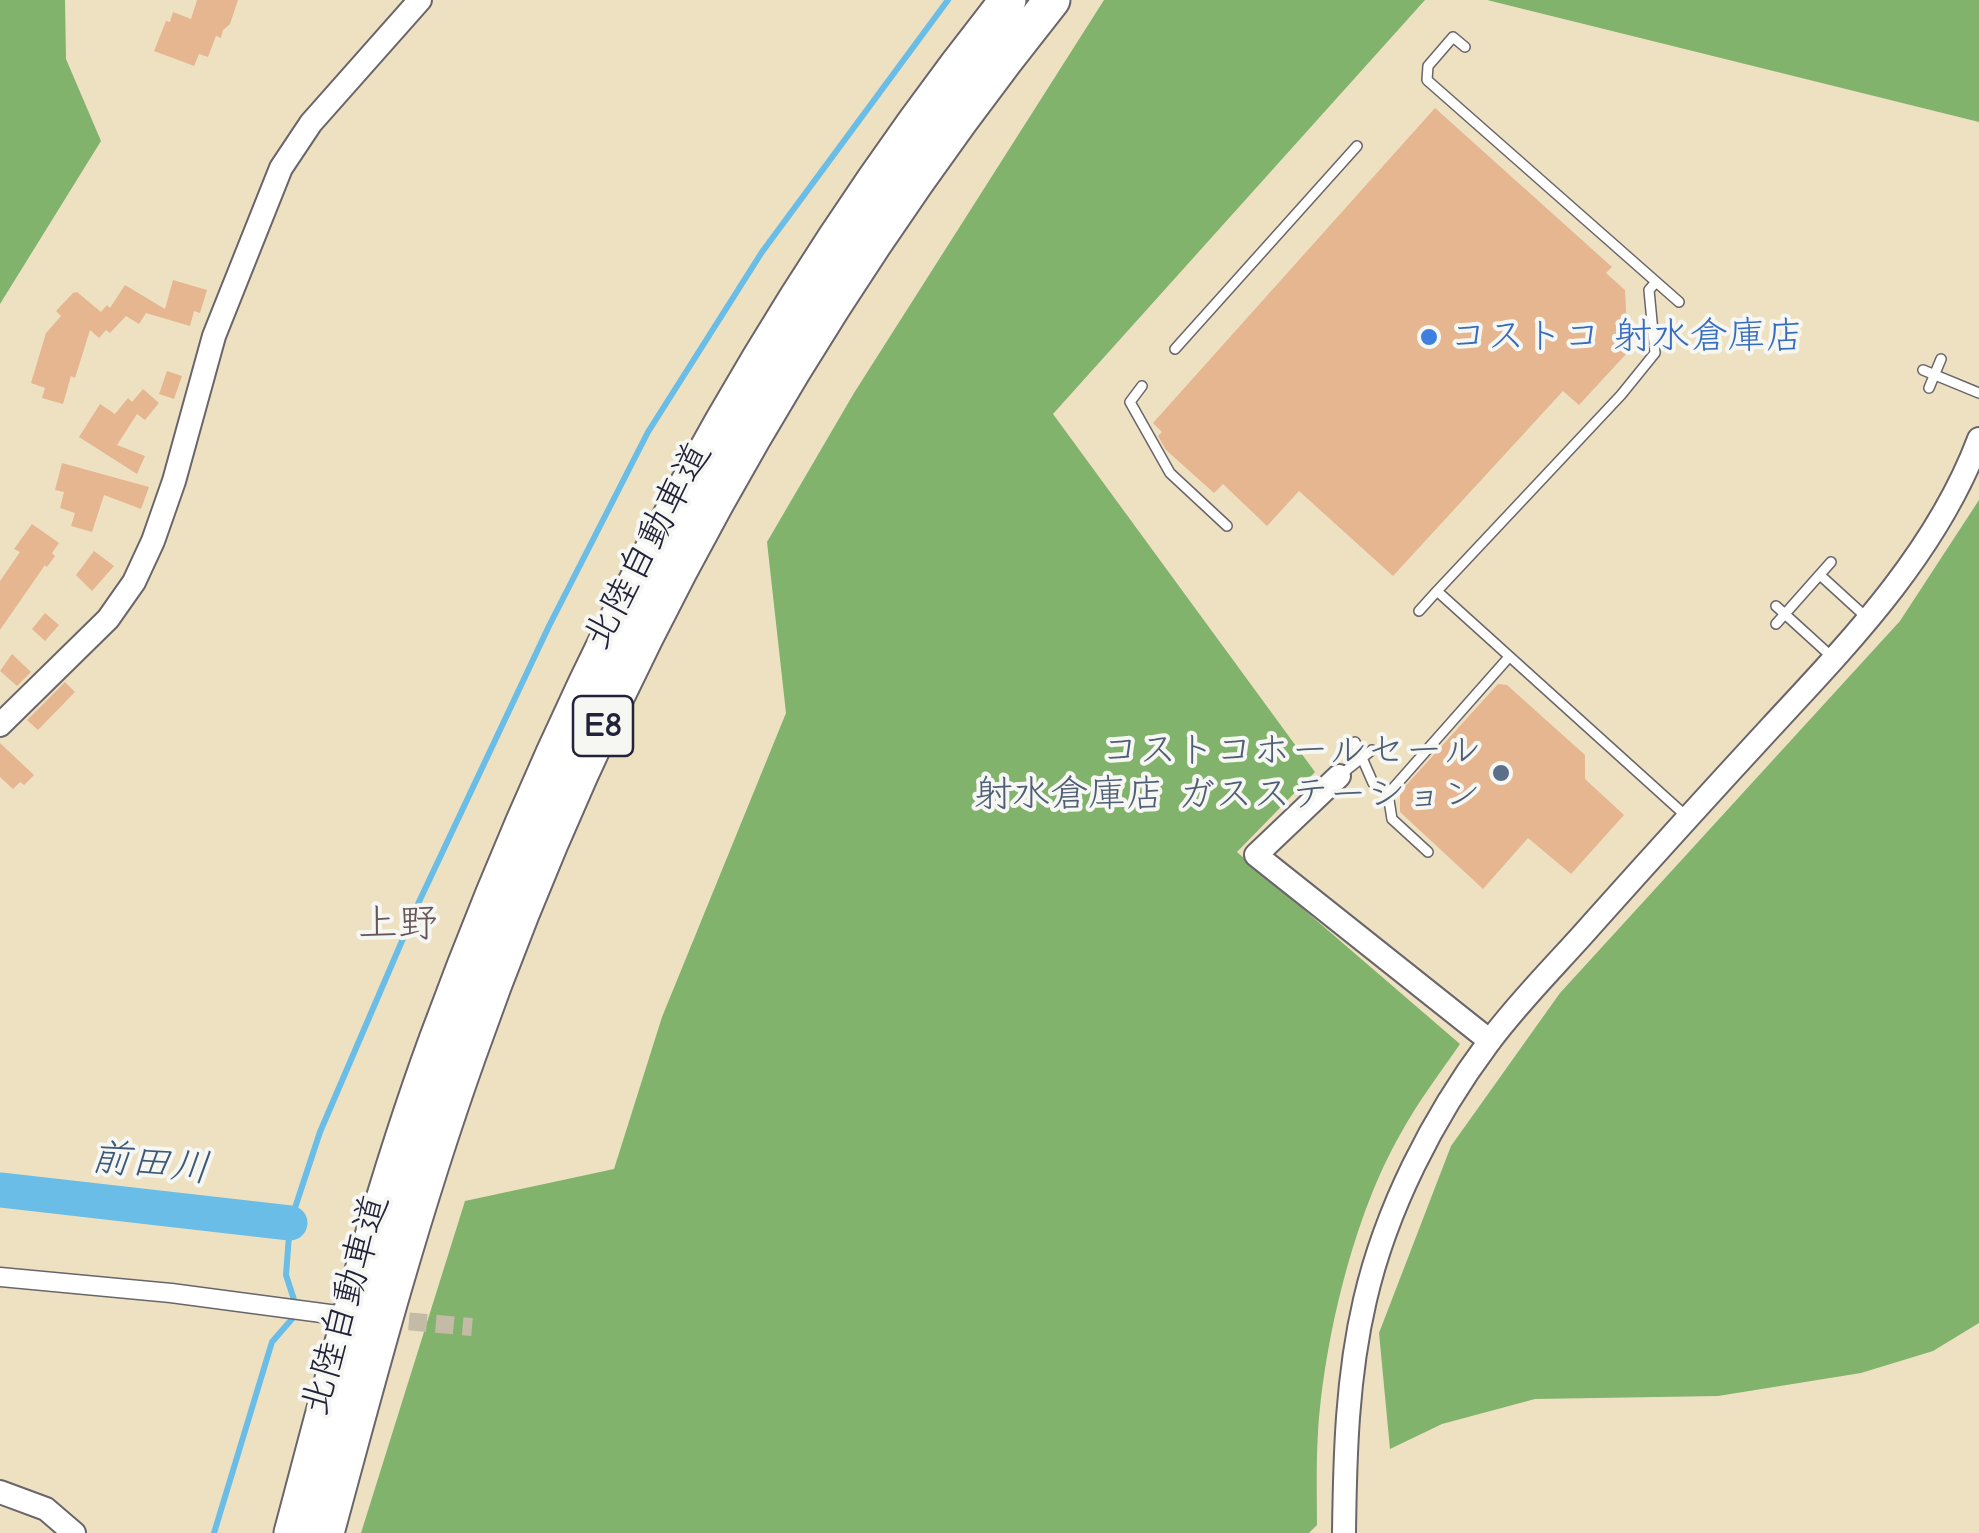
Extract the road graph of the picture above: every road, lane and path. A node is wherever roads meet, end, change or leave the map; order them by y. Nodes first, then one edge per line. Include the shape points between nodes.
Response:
1 (420, 0) edge
2 (1008, 0) edge
3 (1052, 0) edge
4 (1465, 47) dead end
5 (1357, 146) dead end
6 (1656, 282) junction
7 (1679, 302) dead end
8 (1175, 349) dead end
9 (1941, 359) dead end
10 (1922, 370) dead end
11 (1934, 374) junction
12 (1142, 386) dead end
13 (1930, 388) dead end
14 (1979, 393) edge
15 (1979, 439) edge
16 (1228, 526) dead end
17 (1831, 562) dead end
18 (1820, 575) junction
19 (1437, 591) junction
20 (1776, 606) dead end
21 (1419, 610) dead end
22 (1785, 614) junction
23 (1868, 619) junction
24 (1776, 624) dead end
25 (1509, 657) junction
26 (1834, 658) junction
27 (0, 725) edge
28 (1354, 742) dead end
29 (1368, 753) junction
30 (1339, 776) joint
31 (1388, 794) junction
32 (1687, 817) junction
33 (1428, 852) dead end
34 (1490, 1041) junction
35 (436, 1042) junction
36 (0, 1277) edge
37 (337, 1316) dead end
38 (0, 1492) edge
39 (74, 1533) edge
40 (269, 1533) edge
41 (292, 1533) edge
42 (326, 1533) edge
43 (1344, 1533) edge

1 - 27 street via 311,123 281,168 214,336 174,482 134,582 108,619
2 - 35 highway, 北陸自動車道 / E8 via 861,201 698,466 574,708
3 - 42 highway, 北陸自動車道 / E8 via 889,220 824,320 706,522 604,722 468,1054
4 - 6 lane via 1453,37 1428,66 1428,80
5 - 8 lane
6 - 7 lane
6 - 19 lane via 1649,290 1655,354
9 - 11 lane
10 - 11 lane
11 - 13 lane
11 - 14 lane
12 - 16 lane via 1130,402 1170,473
15 - 23 street via 1932,531
17 - 18 lane
18 - 22 lane
18 - 23 lane
19 - 21 lane
19 - 25 lane
20 - 22 lane
22 - 24 lane
22 - 26 lane
23 - 26 street
25 - 31 lane
25 - 32 lane
26 - 32 street
28 - 29 lane
29 - 30 lane
29 - 31 lane via 1373,783
30 - 34 street via 1256,855
31 - 33 lane via 1392,819
32 - 34 street
34 - 43 street via 1410,1175 1366,1297 1345,1433
35 - 40 highway via 402,1123
35 - 41 highway, 北陸自動車道 / E8 via 357,1292
36 - 37 street
38 - 39 street via 46,1508

